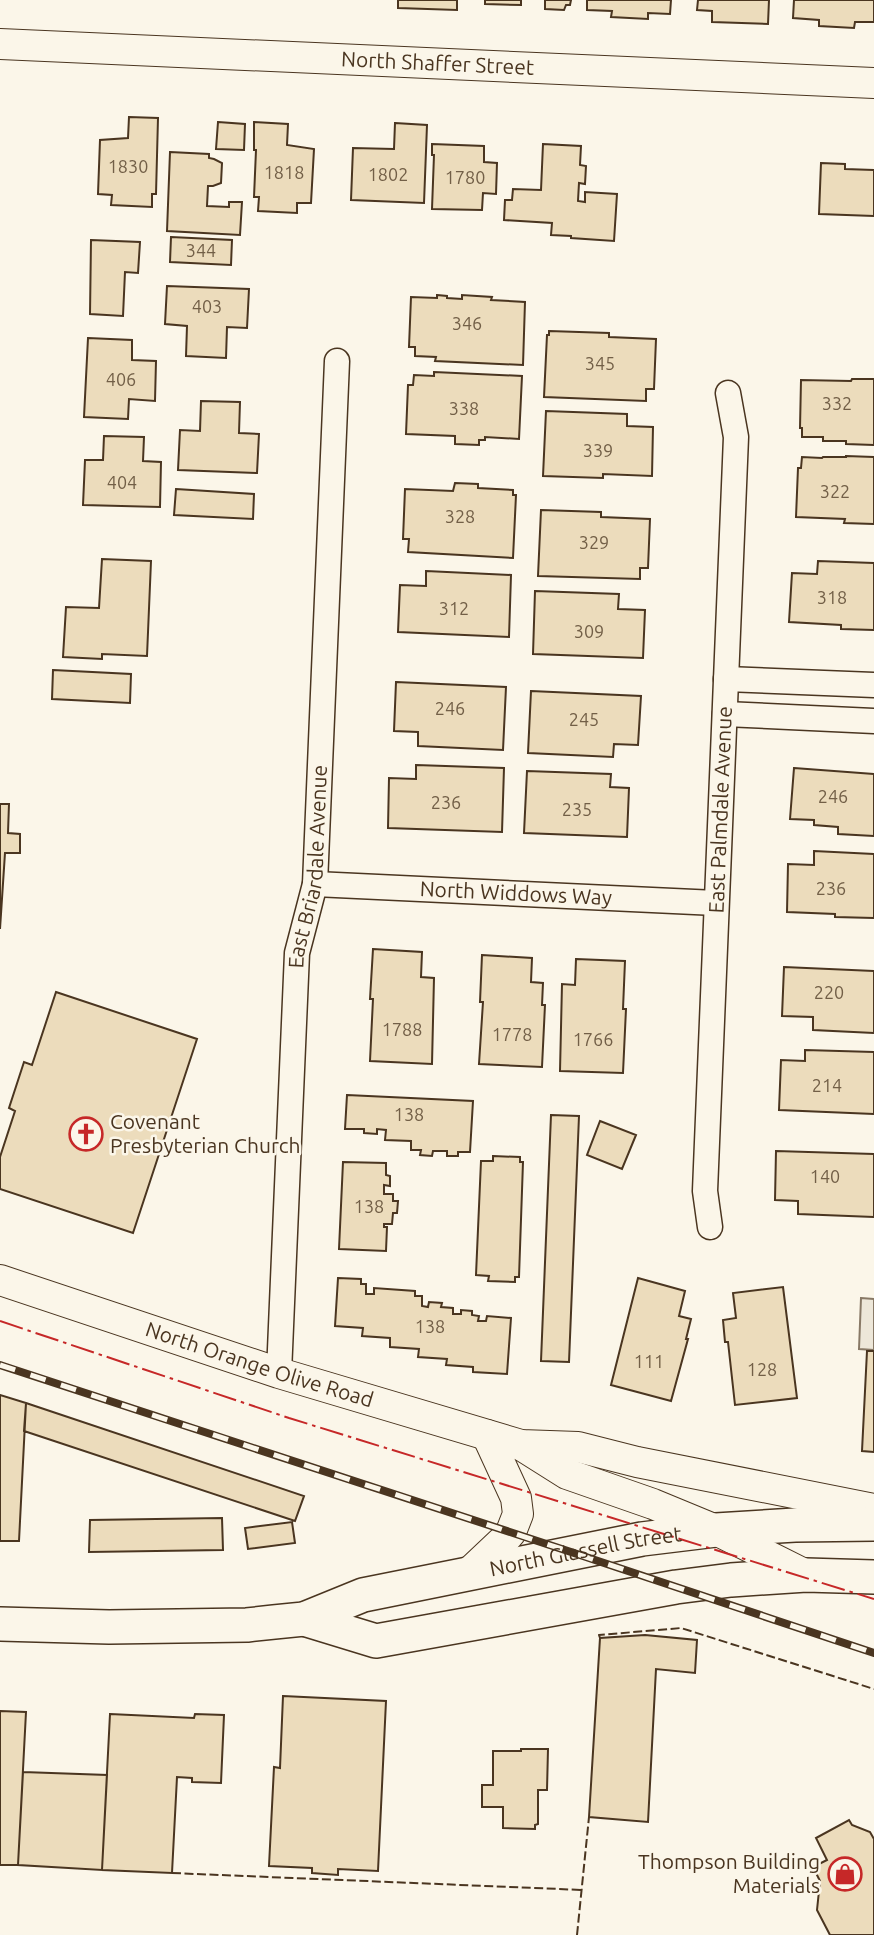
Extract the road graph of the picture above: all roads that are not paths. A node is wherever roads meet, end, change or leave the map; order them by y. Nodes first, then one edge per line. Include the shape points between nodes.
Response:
1 (0, 44) edge
2 (874, 83) edge
3 (337, 361) dead end
4 (729, 393) dead end
5 (726, 679) junction
6 (874, 685) edge
7 (725, 714) junction
8 (874, 721) edge
9 (314, 884) junction
10 (716, 903) junction
11 (710, 1227) dead end
12 (0, 1280) edge
13 (279, 1373) junction
14 (487, 1435) junction
15 (521, 1445) junction
16 (874, 1509) edge
17 (874, 1524) edge
18 (716, 1530) junction
19 (469, 1573) junction
20 (806, 1575) junction
21 (874, 1577) edge
22 (304, 1619) junction
23 (0, 1624) edge

1 - 2 street, North Shaffer Street
3 - 9 street, East Briardale Avenue
4 - 5 street, East Palmdale Avenue via 736,437
5 - 6 street
5 - 7 street, East Palmdale Avenue
7 - 8 street
7 - 10 street, East Palmdale Avenue
9 - 10 street, North Widdows Way
9 - 13 street, East Briardale Avenue via 297,953
10 - 11 street, East Palmdale Avenue via 705,1191
12 - 13 street, North Orange Olive Road
13 - 14 street, North Orange Olive Road
14 - 15 street, North Orange Olive Road
14 - 19 street via 516,1498 518,1514 511,1532
15 - 16 street, North Orange Olive Road via 578,1447
15 - 18 street, North Orange Olive Road via 567,1474
17 - 18 main road, North Glassell Street
18 - 19 main road, North Glassell Street via 642,1539
18 - 20 street, North Orange Olive Road
19 - 22 main road, North Glassell Street via 363,1595
20 - 21 main road, North Glassell Street
20 - 22 main road, North Glassell Street via 676,1587 376,1641
22 - 23 main road, North Glassell Street via 109,1628

